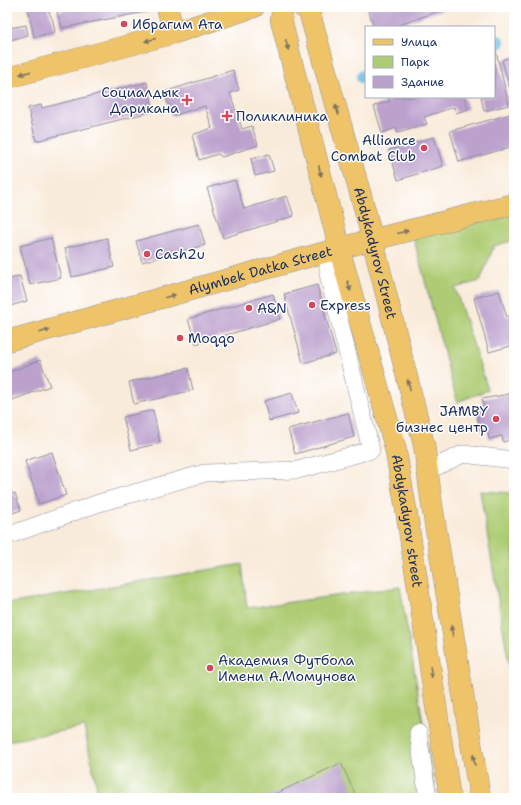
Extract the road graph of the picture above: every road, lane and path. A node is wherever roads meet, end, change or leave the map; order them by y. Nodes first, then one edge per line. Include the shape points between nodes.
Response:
1 (167, 7) edge
2 (254, 7) edge
3 (283, 7) edge
4 (303, 7) edge
5 (174, 33) junction
6 (7, 78) edge
7 (514, 204) edge
8 (372, 240) junction
9 (334, 250) junction
10 (7, 342) edge
11 (394, 447) junction
12 (371, 450) junction
13 (514, 460) edge
14 (427, 471) junction
15 (432, 506) joint
16 (7, 536) edge
17 (418, 733) dead end
18 (428, 798) edge
19 (450, 798) edge
20 (480, 798) edge

1 - 5 main road
2 - 5 main road
3 -> 9 main road via 281,20
8 -> 4 main road, Abdykadyrov Street via 309,11
5 -> 6 main road
8 -> 7 main road, Alymbek Datka Street
8 - 9 main road, Alymbek Datka Street
14 -> 8 main road, Abdykadyrov Street via 424,445
10 -> 9 main road, Alymbek Datka Street
9 -> 11 main road, Abdykadyrov street
9 - 12 street via 328,274
11 - 12 street
11 -> 19 main road, Abdykadyrov street via 406,508
12 - 16 street via 298,470 205,473 99,504
13 - 14 street via 463,454
14 - 15 main road, Abdykadyrov Street
20 -> 15 main road, Abdykadyrov street
17 - 18 street

